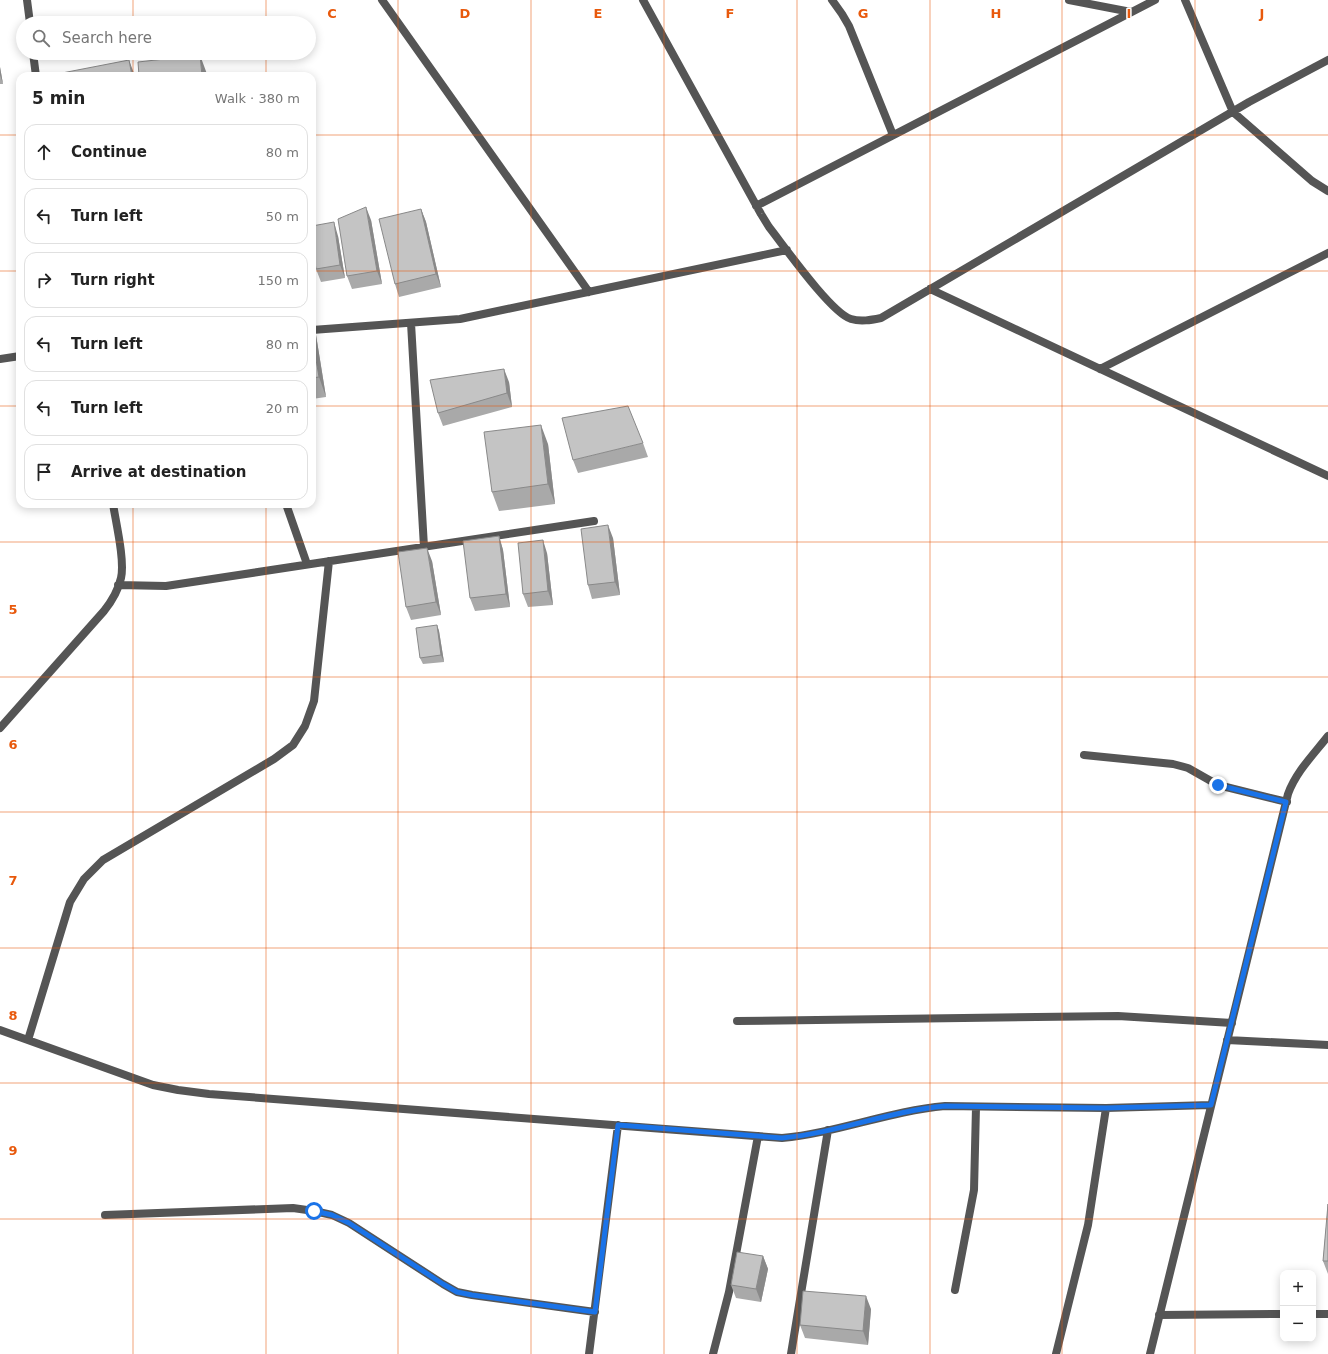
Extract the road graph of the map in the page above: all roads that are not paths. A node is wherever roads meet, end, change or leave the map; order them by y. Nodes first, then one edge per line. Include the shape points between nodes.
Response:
1 (27, 0) edge
2 (382, 0) edge
3 (643, 0) edge
4 (832, 0) edge
5 (1069, 0) edge
6 (1155, 0) edge
7 (1186, 0) edge
8 (1131, 12) junction
9 (29, 16) edge
10 (34, 60) edge
11 (1328, 60) edge
12 (35, 72) edge
13 (1233, 112) junction
14 (893, 135) junction
15 (1328, 191) edge
16 (756, 206) junction
17 (787, 250) junction
18 (1328, 253) edge
19 (930, 289) junction
20 (589, 292) junction
21 (411, 322) junction
22 (316, 330) edge
23 (16, 357) edge
24 (0, 359) edge
25 (1100, 369) junction
26 (1328, 476) edge
27 (114, 508) edge
28 (287, 508) edge
29 (594, 521) dead end
30 (424, 547) junction
31 (329, 561) junction
32 (307, 564) junction
33 (118, 586) junction
34 (0, 728) edge
35 (1328, 736) edge
36 (1084, 755) dead end
37 (1286, 802) junction
38 (737, 1021) dead end
39 (1232, 1023) junction
40 (0, 1030) edge
41 (28, 1040) junction
42 (1227, 1040) junction
43 (1328, 1045) edge
44 (1211, 1105) junction
45 (976, 1106) junction
46 (1106, 1108) junction
47 (618, 1125) junction
48 (828, 1130) junction
49 (758, 1136) junction
50 (105, 1215) dead end
51 (954, 1290) dead end
52 (595, 1312) junction
53 (1280, 1314) edge
54 (1316, 1314) edge
55 (1328, 1314) edge
56 (1159, 1315) junction
57 (589, 1354) edge
58 (713, 1354) edge
59 (791, 1354) edge
60 (1056, 1354) edge
61 (1150, 1354) edge

1 - 9 street
2 - 20 street
3 - 16 street
4 - 14 street via 849,26
5 - 8 street
6 - 8 street
7 - 13 street
8 - 14 street
10 - 12 street
11 - 13 street
13 - 15 street via 1312,181
13 - 19 street
14 - 16 street
16 - 17 street
17 - 19 street via 831,306 849,319 865,321 881,318
17 - 20 street
18 - 25 street
19 - 25 street
20 - 21 street via 460,319
21 - 22 street
21 - 30 street
23 - 24 street
25 - 26 street
27 - 33 street via 121,560 121,578
28 - 32 street
29 - 30 street
30 - 31 street
31 - 32 street
31 - 41 street via 314,701 305,726 293,745 274,760 103,860 84,879 70,902
32 - 33 street via 166,586
33 - 34 street via 114,598 104,612
35 - 37 street via 1292,783
36 - 37 street via 1173,764 1188,768 1218,785
37 - 39 street
38 - 39 street via 1118,1016
39 - 42 street
40 - 41 street
41 - 47 street via 153,1085 178,1090
42 - 43 street
42 - 44 street
44 - 46 street
44 - 56 street
45 - 46 street
45 - 48 street via 925,1108
45 - 51 street via 974,1190
46 - 60 street via 1088,1225
47 - 49 street
47 - 52 street
48 - 49 street via 807,1136
48 - 59 street
49 - 58 street via 729,1292
50 - 52 street via 293,1208 314,1211 332,1215 349,1223 457,1292
52 - 57 street
53 - 56 street
54 - 55 street
56 - 61 street

